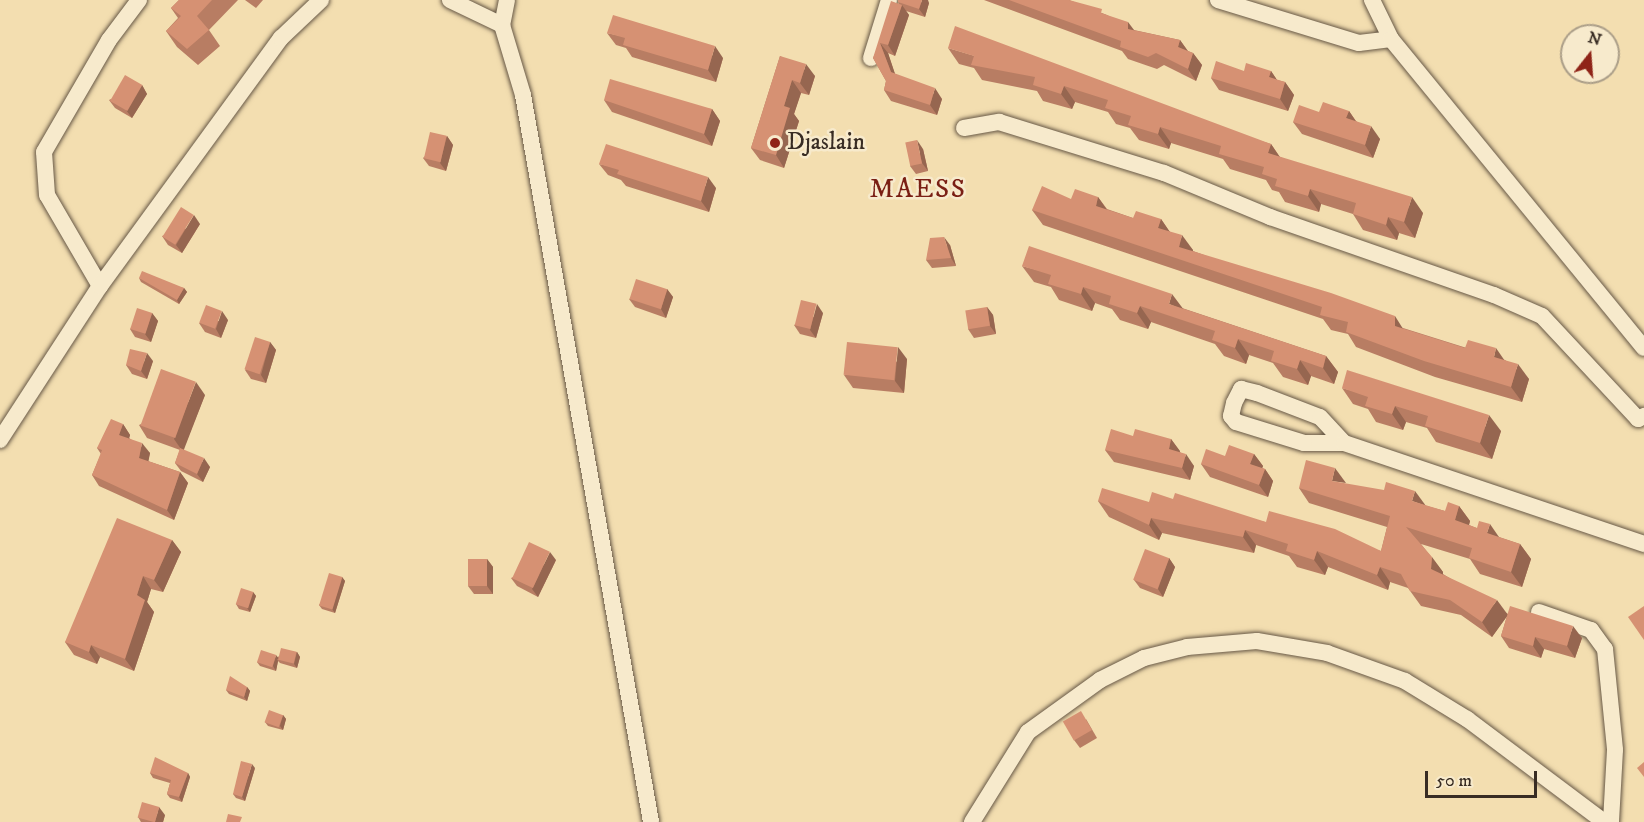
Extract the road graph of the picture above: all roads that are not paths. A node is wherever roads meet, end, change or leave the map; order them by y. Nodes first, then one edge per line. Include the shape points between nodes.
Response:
1 (139, 0) edge
2 (321, 0) edge
3 (450, 0) edge
4 (507, 0) edge
5 (889, 0) edge
6 (1218, 0) edge
7 (1372, 0) edge
8 (502, 25) junction
9 (1391, 39) junction
10 (871, 58) edge
11 (964, 128) dead end
12 (100, 286) junction
13 (1644, 348) edge
14 (1642, 421) edge
15 (0, 440) edge
16 (1344, 443) junction
17 (1644, 544) edge
18 (1539, 612) dead end
19 (651, 822) edge
20 (972, 822) edge
21 (1604, 822) edge
22 (1611, 822) edge

1 - 12 street via 109,40 44,152 47,195
2 - 12 street via 281,38
3 - 8 street
4 - 8 street
5 - 10 street
6 - 9 street via 1359,43
7 - 9 street
8 - 19 street via 523,95
9 - 13 street
11 - 14 street via 999,122 1164,173 1270,217 1523,307 1542,316 1568,339
12 - 15 street
16 - 16 street via 1320,417 1257,393 1241,389 1234,403 1236,422 1304,443
16 - 17 street
18 - 22 street via 1591,630 1605,649 1615,750
20 - 21 street via 1028,732 1100,680 1144,658 1187,647 1257,641 1327,652 1405,681 1467,719

